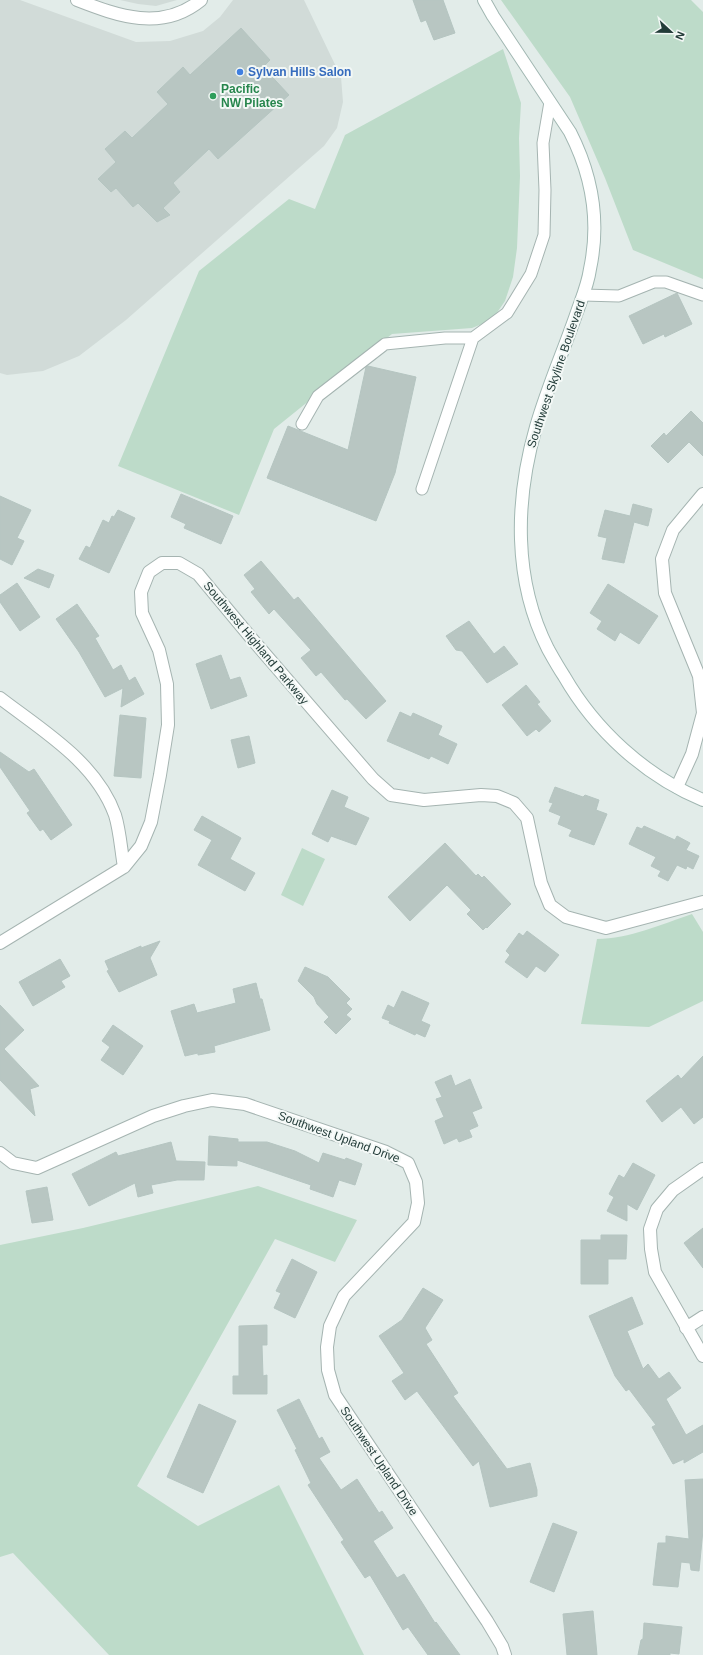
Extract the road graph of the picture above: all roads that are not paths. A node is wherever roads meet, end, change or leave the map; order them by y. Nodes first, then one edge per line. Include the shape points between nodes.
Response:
1 (76, 0) edge
2 (201, 0) edge
3 (484, 0) edge
4 (550, 102) junction
5 (583, 295) junction
6 (703, 295) edge
7 (473, 338) junction
8 (302, 424) dead end
9 (422, 488) dead end
10 (703, 494) edge
11 (0, 698) edge
12 (677, 787) junction
13 (703, 800) edge
14 (124, 867) junction
15 (703, 902) edge
16 (0, 943) edge
17 (0, 1153) edge
18 (703, 1169) edge
19 (703, 1316) edge
20 (686, 1328) junction
21 (703, 1356) edge
22 (504, 1655) edge

1 - 2 street via 123,16 146,19 180,13
3 - 4 street, Southwest Skyline Boulevard
4 - 5 street, Southwest Skyline Boulevard via 579,149 591,194 594,247
4 - 7 lane via 542,143 544,235 531,274 508,313
5 - 6 lane via 619,296 654,282 666,282
5 - 12 street, Southwest Skyline Boulevard via 537,424 528,457 520,519 526,584 548,650 580,703 628,752 657,776
7 - 8 lane via 385,344 318,396
7 - 9 lane
10 - 12 street via 673,530 662,560 665,593 699,676 703,713 692,754
11 - 14 street via 71,752 106,794 116,817
12 - 13 street, Southwest Skyline Boulevard
14 - 15 street, Southwest Highland Parkway via 141,846 151,822 168,725 167,684 159,650 142,613 141,592 149,572 162,563 179,563 198,574 368,773 392,795 424,800 497,796 514,803 526,818 550,905 566,917 606,928
14 - 16 street, Southwest Highland Parkway
17 - 22 street, Southwest Upland Drive via 13,1163 37,1168 153,1116 212,1100 245,1104 386,1152 408,1163 416,1182 418,1203 414,1222 344,1296 330,1326 327,1347 328,1370 335,1395 487,1621 502,1646
18 - 20 street via 673,1190 657,1208 650,1229 655,1272
19 - 20 street
20 - 21 street

